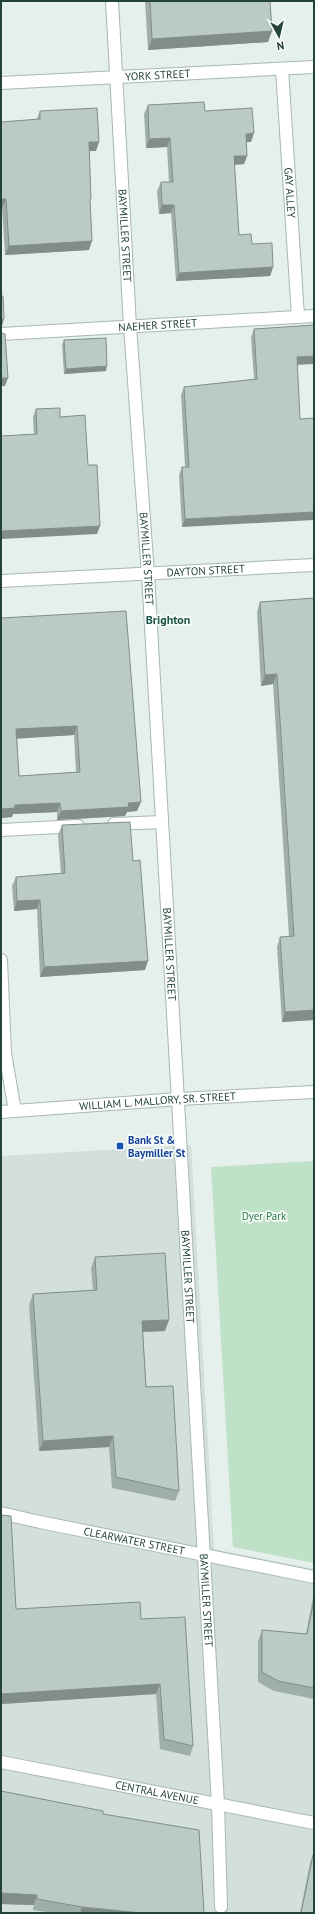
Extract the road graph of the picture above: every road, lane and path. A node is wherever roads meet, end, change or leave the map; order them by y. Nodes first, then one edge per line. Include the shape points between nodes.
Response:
1 (112, 1) edge
2 (314, 67) edge
3 (282, 69) junction
4 (116, 76) junction
5 (1, 83) edge
6 (314, 316) edge
7 (298, 317) junction
8 (130, 326) junction
9 (1, 334) edge
10 (314, 565) edge
11 (148, 574) junction
12 (1, 581) edge
13 (162, 822) junction
14 (1, 830) edge
15 (1, 960) edge
16 (314, 1092) edge
17 (179, 1099) junction
18 (15, 1111) junction
19 (1, 1112) edge
20 (1, 1513) edge
21 (205, 1555) junction
22 (314, 1577) edge
23 (1, 1762) edge
24 (218, 1804) junction
25 (314, 1823) edge
26 (221, 1907) dead end

1 - 4 street, BAYMILLER STREET
2 - 3 street, YORK STREET
3 - 4 street, YORK STREET
3 - 7 street, GAY ALLEY
4 - 5 street, YORK STREET
4 - 8 street, BAYMILLER STREET
6 - 7 street, NAEHER STREET
7 - 8 street, NAEHER STREET
8 - 9 street, NAEHER STREET
8 - 11 street, BAYMILLER STREET
10 - 11 street, DAYTON STREET
11 - 12 street, DAYTON STREET
11 - 13 street, BAYMILLER STREET
13 - 14 street
13 - 17 street, BAYMILLER STREET
15 - 18 street via 5,1053
16 - 17 street, WILLIAM L. MALLORY, SR. STREET
17 - 18 street, WILLIAM L. MALLORY, SR. STREET
17 - 21 street, BAYMILLER STREET
18 - 19 street, WILLIAM L. MALLORY, SR. STREET
20 - 21 street, CLEARWATER STREET
21 - 22 street, CLEARWATER STREET
21 - 24 street, BAYMILLER STREET
23 - 24 street, CENTRAL AVENUE
24 - 25 street, CENTRAL AVENUE
24 - 26 street, BAYMILLER STREET

